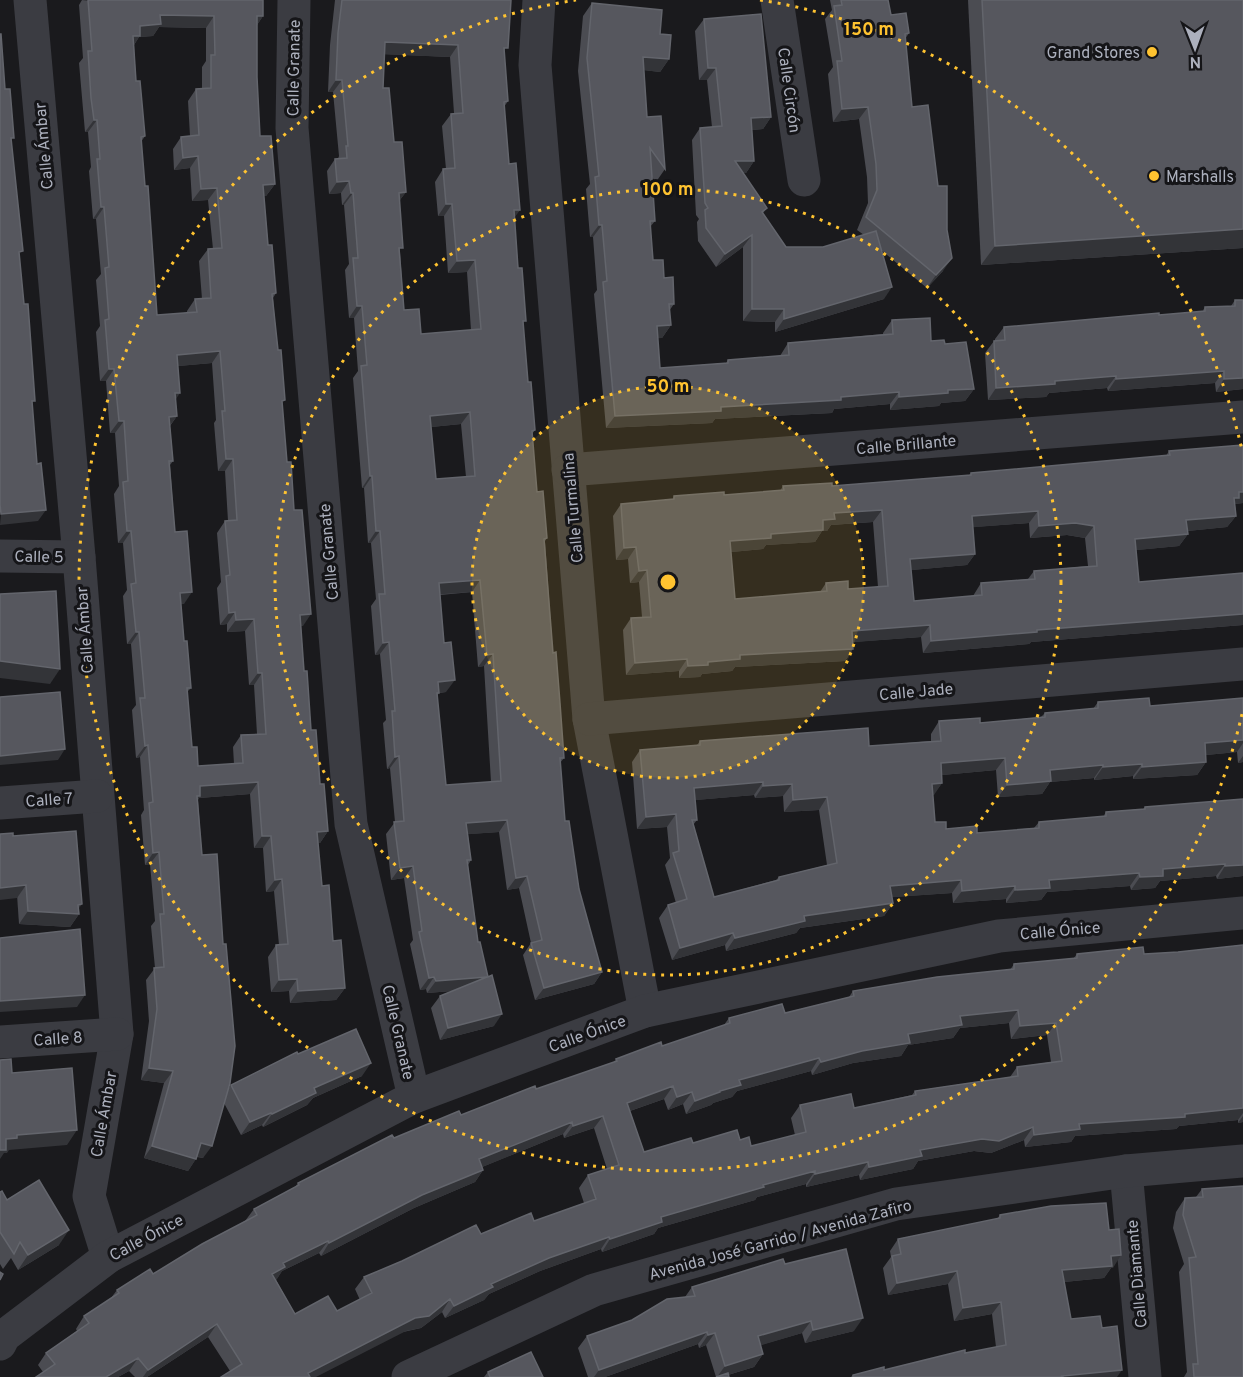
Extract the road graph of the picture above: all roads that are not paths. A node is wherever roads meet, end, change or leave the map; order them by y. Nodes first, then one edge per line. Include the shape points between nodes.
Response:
1 (30, 0) edge
2 (294, 0) edge
3 (539, 0) edge
4 (777, 0) edge
5 (804, 180) dead end
6 (1243, 417) edge
7 (568, 470) junction
8 (0, 556) edge
9 (79, 557) junction
10 (1243, 664) edge
11 (589, 718) junction
12 (97, 796) junction
13 (0, 803) edge
14 (1243, 913) edge
15 (645, 1011) junction
16 (117, 1034) junction
17 (0, 1042) edge
18 (414, 1097) junction
19 (1243, 1161) edge
20 (1126, 1171) junction
21 (108, 1257) junction
22 (0, 1344) edge
23 (408, 1377) edge
24 (1145, 1377) edge

1 - 9 street, Calle Ámbar
2 - 18 street, Calle Granate via 292,128 351,824
3 - 7 street, Calle Turmalina via 535,65
4 - 5 street, Calle Circón
6 - 7 street, Calle Brillante
7 - 11 street, Calle Turmalina
8 - 9 street, Calle 5
9 - 12 street, Calle Ámbar
10 - 11 street, Calle Jade
11 - 15 street, Calle Turmalina
12 - 13 street, Calle 7
12 - 16 street, Calle Ámbar
14 - 15 street, Calle Ónice via 999,936
15 - 18 street, Calle Ónice
16 - 17 street, Calle 8
16 - 21 street, Calle Ámbar via 89,1196
18 - 21 street, Calle Ónice
19 - 20 street, Avenida José Garrido / Avenida Zafiro
20 - 23 street, Avenida José Garrido / Avenida Zafiro via 896,1204 594,1290
20 - 24 street, Calle Diamante
21 - 22 street, Calle Ónice via 4,1336

